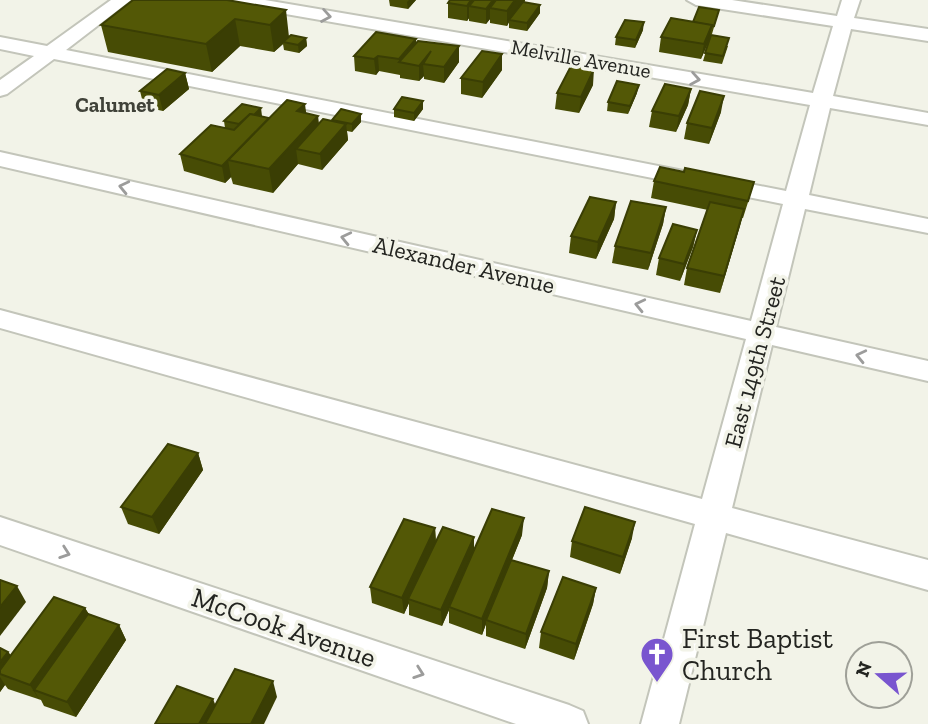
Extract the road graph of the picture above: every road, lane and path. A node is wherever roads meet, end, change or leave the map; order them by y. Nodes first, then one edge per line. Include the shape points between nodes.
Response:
1 (122, 0) edge
2 (234, 0) edge
3 (696, 0) edge
4 (847, 11) edge
5 (928, 35) edge
6 (0, 43) edge
7 (50, 53) junction
8 (0, 90) edge
9 (823, 101) junction
10 (928, 119) edge
11 (0, 159) edge
12 (797, 201) junction
13 (928, 226) edge
14 (0, 319) edge
15 (762, 333) junction
16 (928, 371) edge
17 (714, 517) junction
18 (0, 531) edge
19 (928, 575) edge
20 (569, 724) edge
21 (660, 724) edge

1 - 7 street
2 -> 9 street, Melville Avenue
3 - 4 street
4 - 5 street
4 - 9 street, East 149th Street
6 - 7 street
7 - 8 street
7 - 12 street
9 - 10 street, Melville Avenue
9 - 12 street, East 149th Street
15 -> 11 street, Alexander Avenue
12 - 13 street
12 - 15 street, East 149th Street
14 - 17 street
16 -> 15 street, Alexander Avenue
15 - 17 street, East 149th Street
17 - 19 street
17 - 21 street, East 149th Street
18 -> 20 street, McCook Avenue

